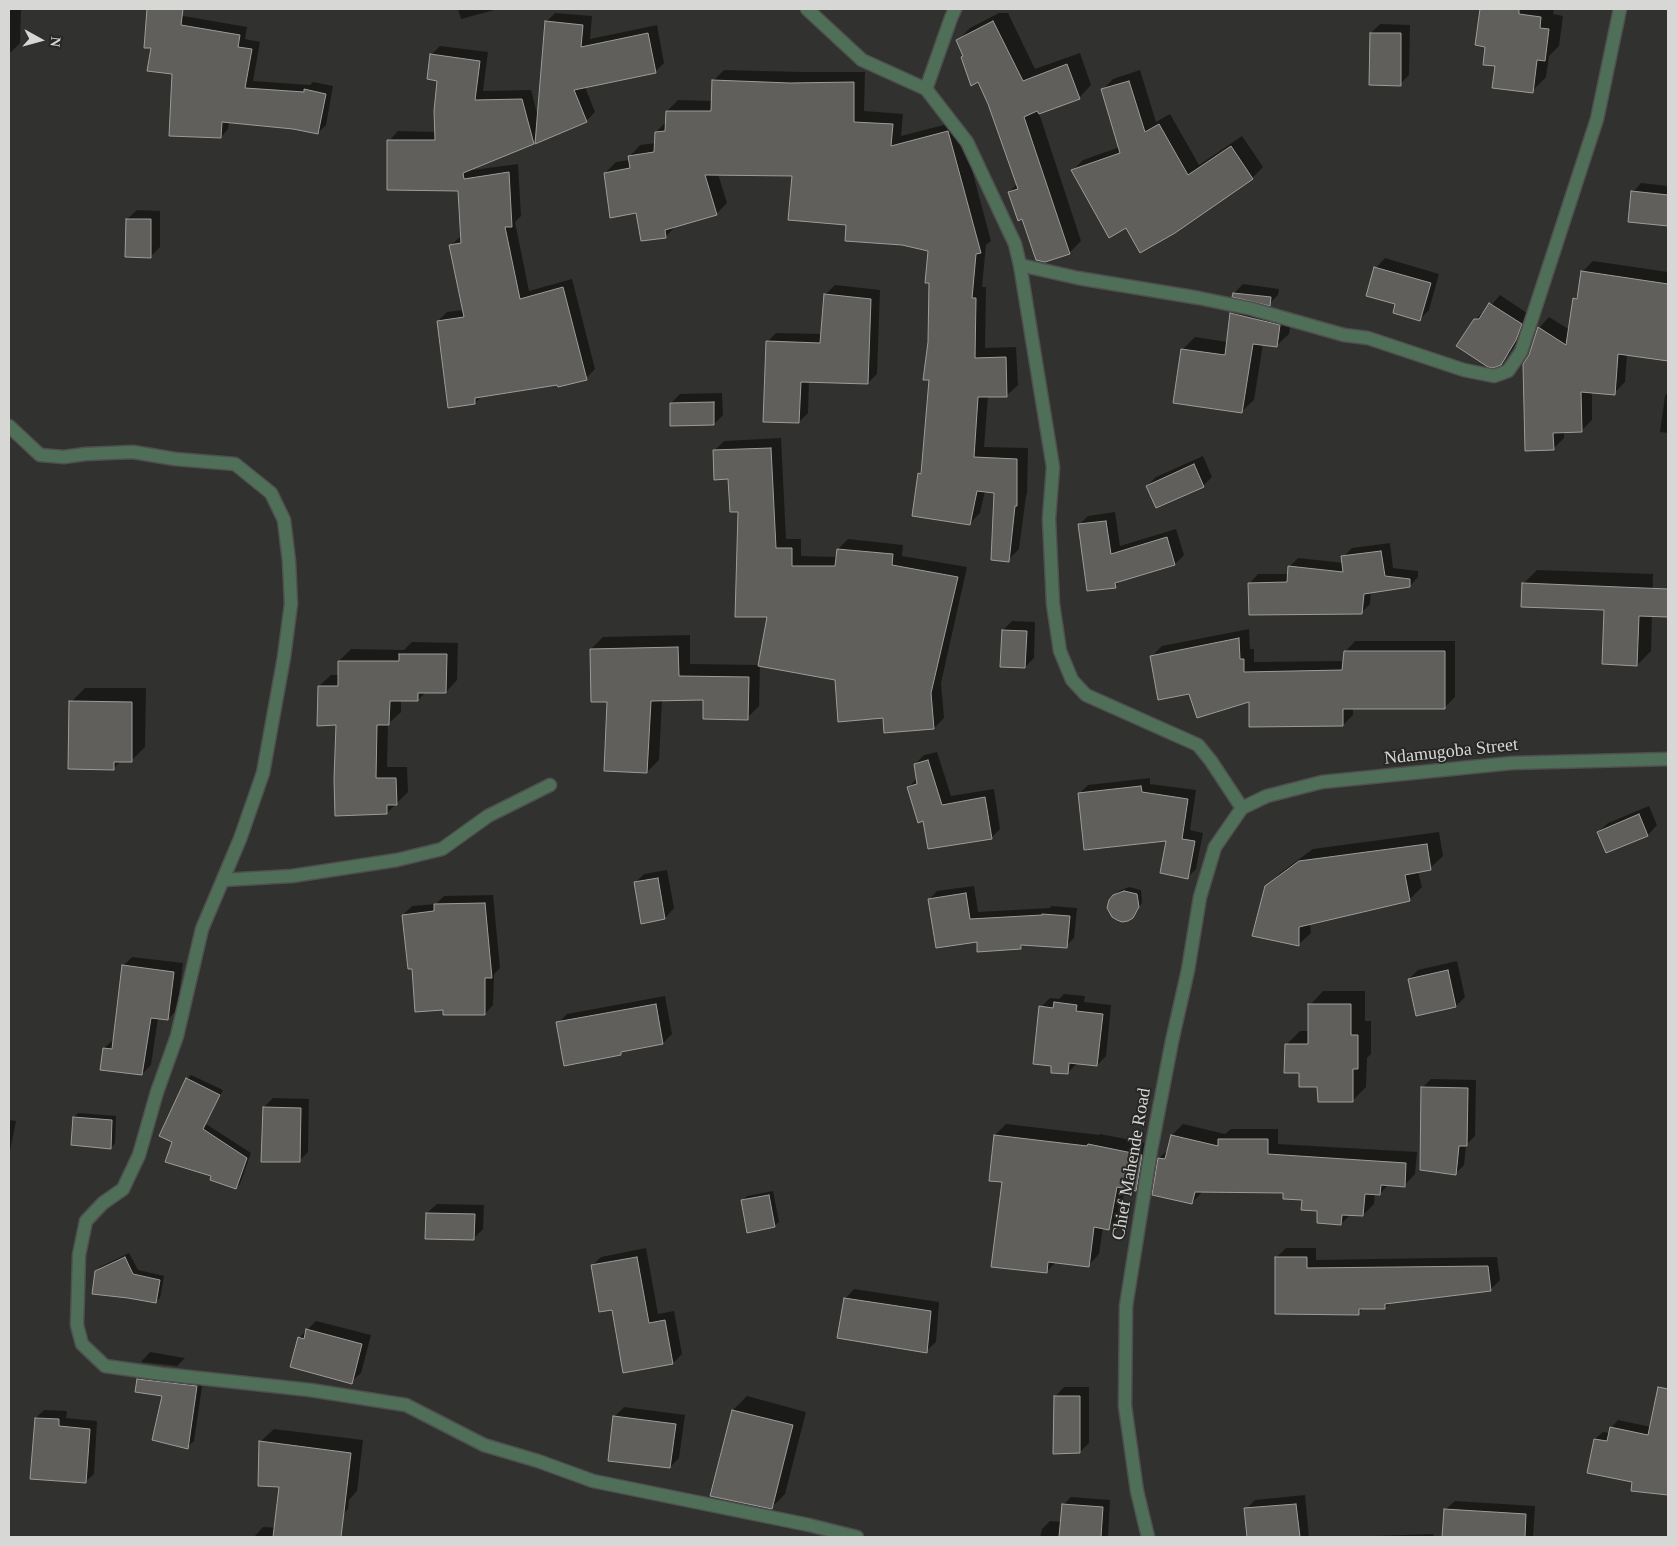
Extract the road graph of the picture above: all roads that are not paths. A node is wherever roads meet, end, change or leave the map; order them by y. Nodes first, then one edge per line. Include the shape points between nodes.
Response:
1 (807, 9) edge
2 (955, 9) edge
3 (1620, 9) edge
4 (926, 89) junction
5 (1020, 265) junction
6 (9, 426) edge
7 (1668, 759) edge
8 (550, 785) dead end
9 (1242, 808) junction
10 (223, 880) junction
11 (857, 1537) edge
12 (1148, 1537) edge

1 - 4 street via 862,60
2 - 4 street
3 - 5 street via 1597,119 1521,352 1508,371 1494,376 1464,370 1368,338 1344,335 1252,309
4 - 5 street via 967,142 1015,244
5 - 9 street via 1053,467 1049,519 1053,604 1060,651 1072,680 1086,695 1198,745
6 - 10 street via 40,455 64,457 134,452 235,464 271,493 284,520 291,604 284,657 263,773
7 - 9 street, Ndamugoba Street via 1512,763 1322,782 1267,796
8 - 10 street via 488,816 442,849 397,860 302,874
9 - 12 street, Chief Mahende Road via 1215,848 1200,897 1151,1150 1126,1306 1125,1406 1137,1491
10 - 11 street via 202,929 177,1036 138,1155 123,1189 103,1203 86,1222 79,1255 77,1325 82,1344 105,1366 310,1390 406,1406 484,1444 593,1481

